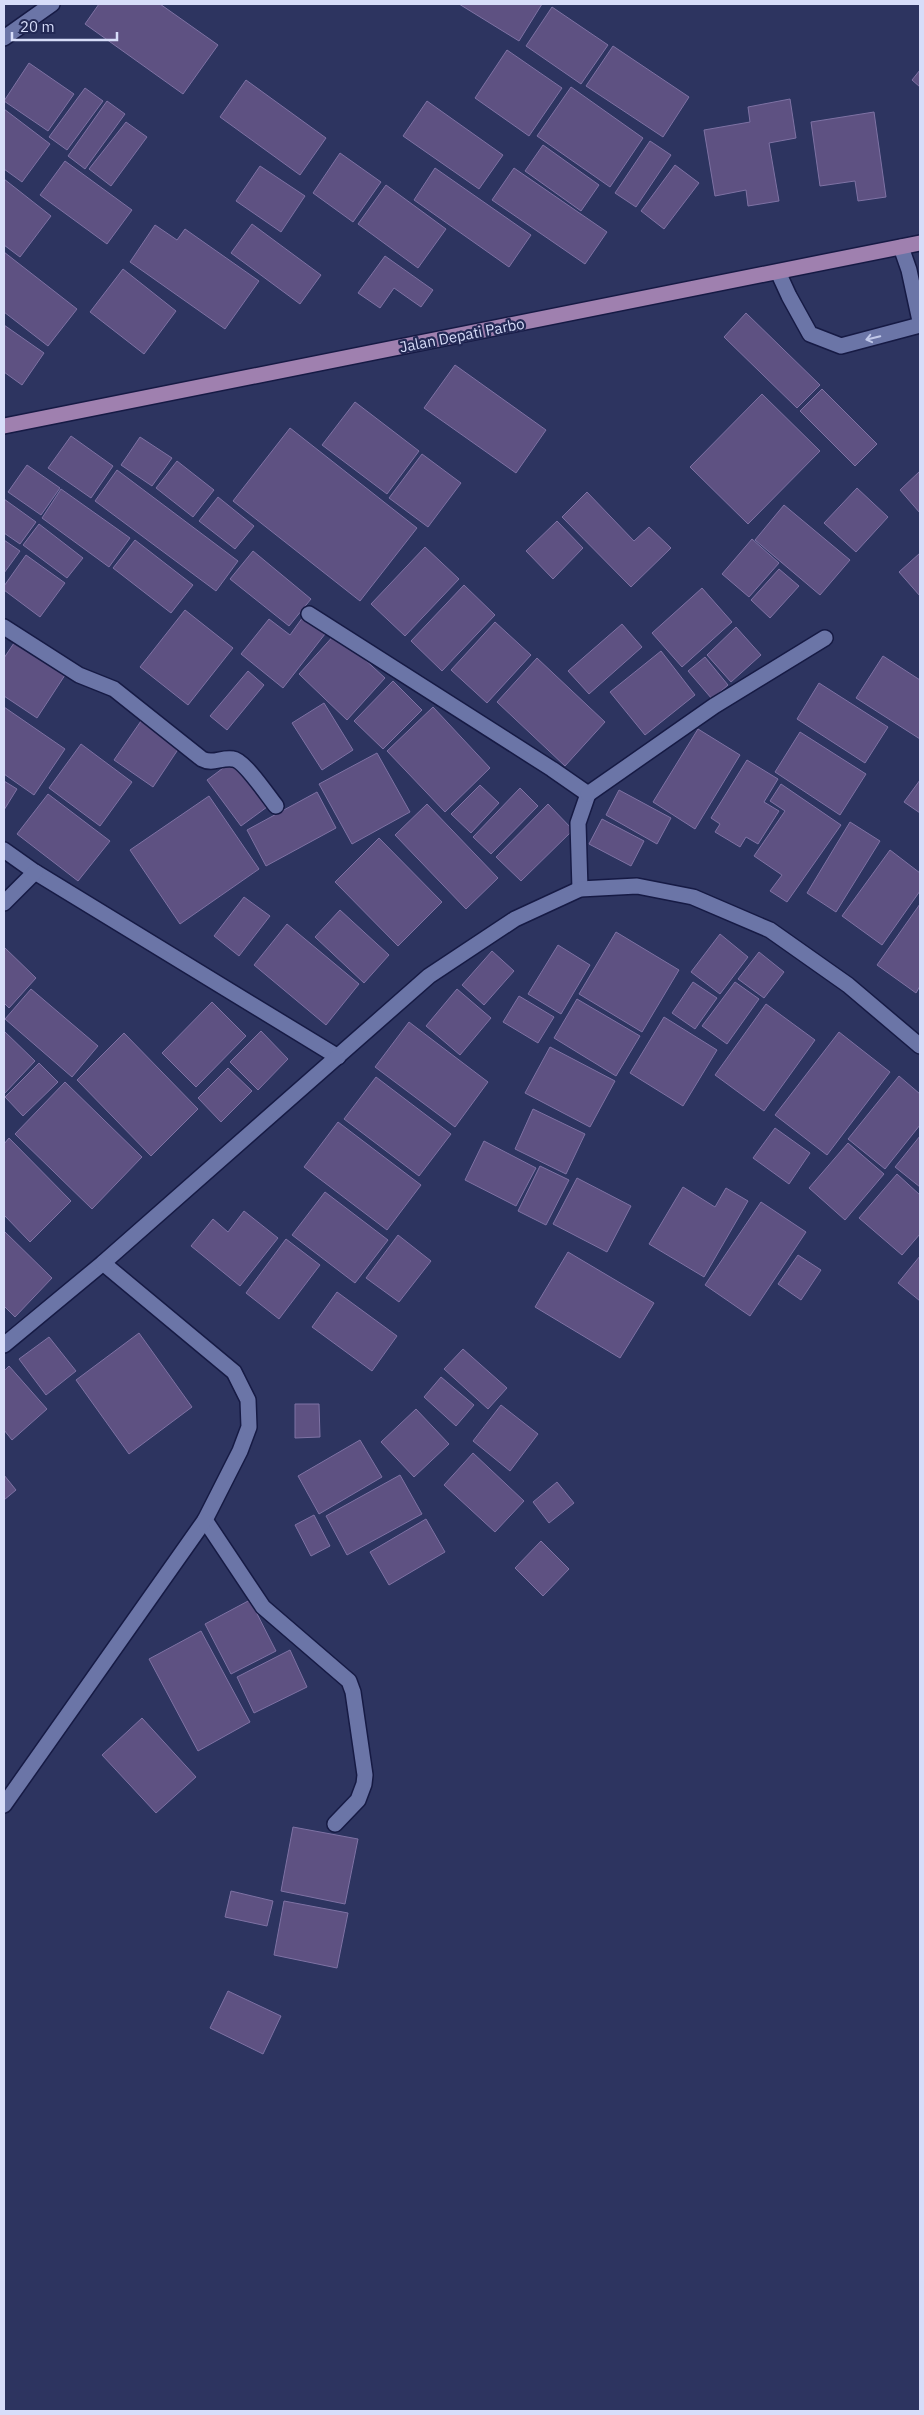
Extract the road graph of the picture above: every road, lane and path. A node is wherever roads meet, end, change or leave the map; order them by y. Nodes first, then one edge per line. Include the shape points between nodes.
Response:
1 (52, 4) edge
2 (4, 38) edge
3 (920, 243) edge
4 (901, 247) junction
5 (778, 272) junction
6 (920, 321) edge
7 (920, 325) edge
8 (4, 426) edge
9 (309, 614) dead end
10 (4, 627) edge
11 (825, 638) dead end
12 (588, 794) junction
13 (276, 806) dead end
14 (4, 850) edge
15 (35, 872) junction
16 (580, 889) junction
17 (4, 903) edge
18 (920, 1046) edge
19 (338, 1058) junction
20 (103, 1263) junction
21 (4, 1345) edge
22 (205, 1520) junction
23 (4, 1805) edge
24 (335, 1824) dead end

1 - 2 street
3 - 4 main road, Jalan Depati Parbo
4 - 5 main road, Jalan Depati Parbo
4 - 6 street
7 -> 5 street via 841,346 810,334
5 - 8 main road, Jalan Depati Parbo
9 - 12 street
10 - 13 street via 79,675 114,689 205,761 234,758
11 - 12 street via 714,706
12 - 16 street via 578,823
14 - 15 street
15 - 17 street
15 - 19 street
16 - 18 street via 637,886 693,896 770,930 848,985
16 - 19 street via 514,919 430,976
19 - 20 street
20 - 21 street
20 - 22 street via 234,1372 248,1400 249,1427
22 - 23 street
22 - 24 street via 263,1607 350,1681 365,1775 358,1800

